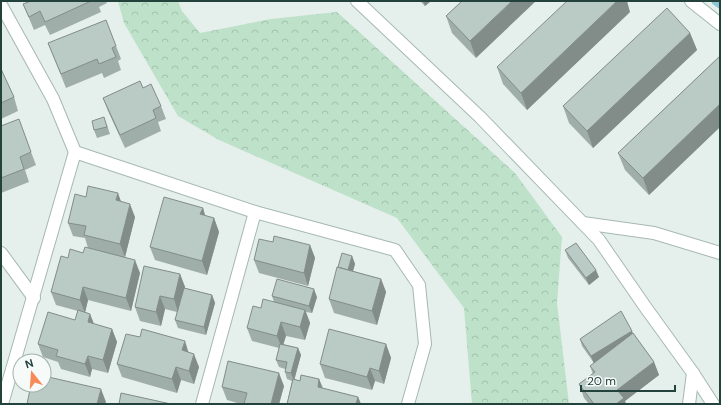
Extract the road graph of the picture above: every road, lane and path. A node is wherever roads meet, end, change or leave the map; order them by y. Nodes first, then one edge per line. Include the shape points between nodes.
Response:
1 (357, 1) edge
2 (691, 1) edge
3 (1, 5) edge
4 (720, 24) edge
5 (75, 152) junction
6 (255, 212) junction
7 (583, 223) junction
8 (1, 253) edge
9 (720, 253) edge
10 (34, 298) junction
11 (693, 373) junction
12 (2, 404) edge
13 (202, 404) edge
14 (408, 404) edge
15 (689, 404) edge
16 (713, 404) edge

1 - 7 street via 480,117
2 - 4 street
3 - 5 street via 53,99
5 - 6 street
5 - 10 street
6 - 13 street
6 - 14 street via 395,250 419,286 425,344
7 - 9 street via 654,233
7 - 11 street via 599,240
8 - 10 street
10 - 12 street
11 - 15 street
11 - 16 street

